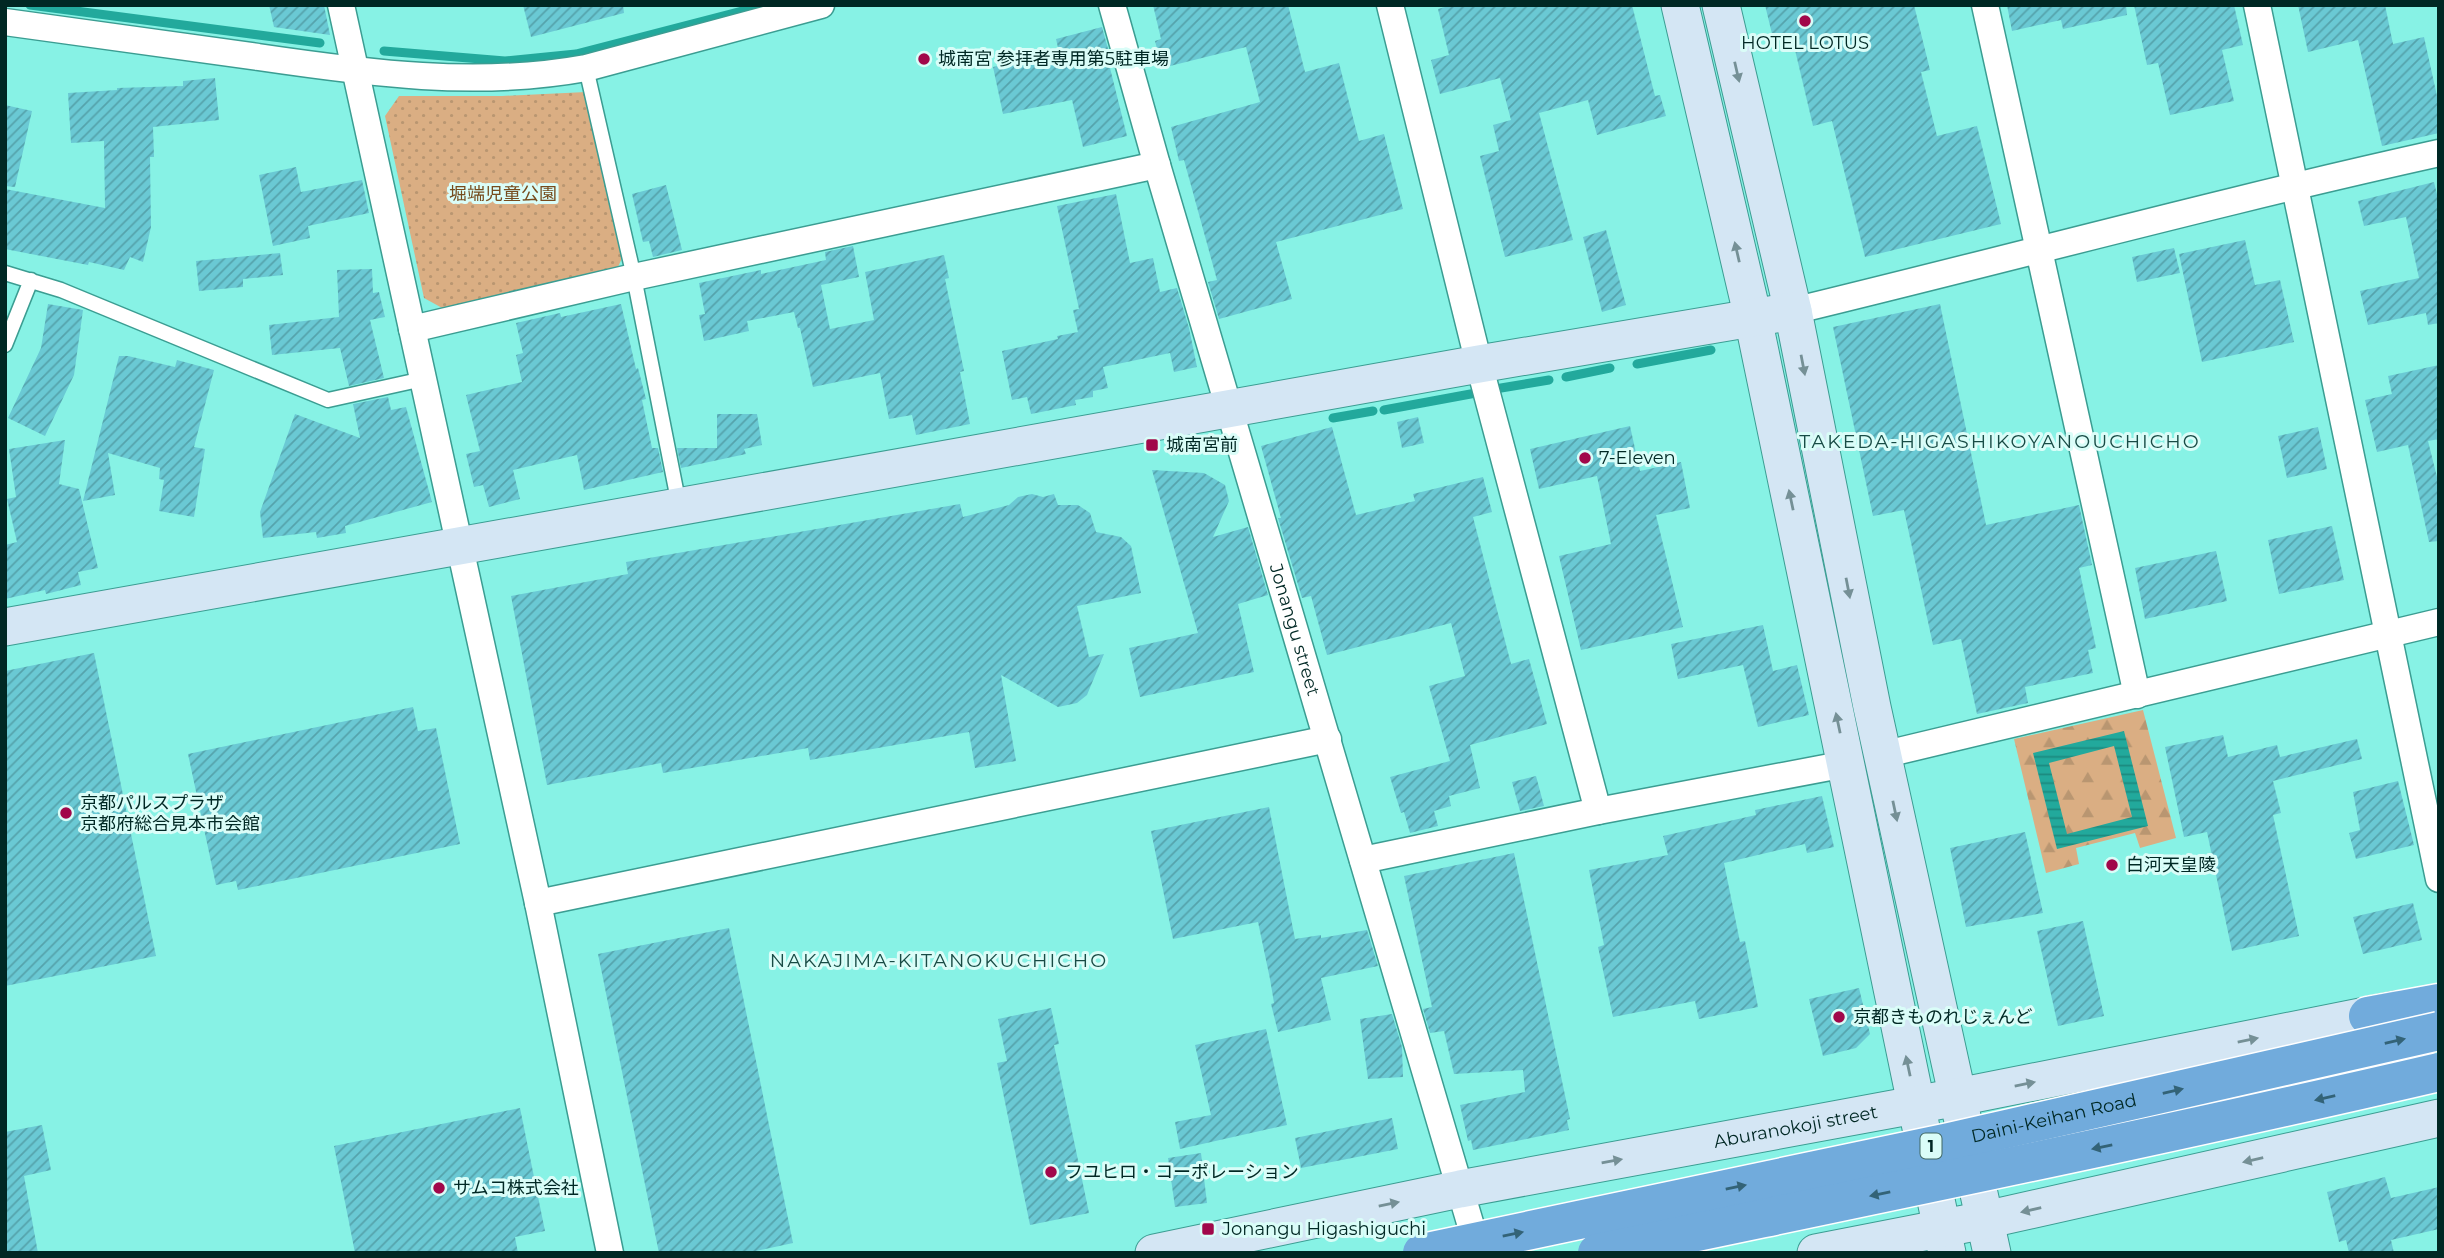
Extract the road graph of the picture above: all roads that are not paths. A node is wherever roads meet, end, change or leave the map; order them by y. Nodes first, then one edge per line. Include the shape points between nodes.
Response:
1 (341, 5) edge
2 (1112, 5) edge
3 (1390, 5) edge
4 (1680, 5) edge
5 (1721, 5) edge
6 (1985, 5) edge
7 (2257, 5) edge
8 (805, 7) edge
9 (5, 22) edge
10 (586, 68) junction
11 (355, 71) junction
12 (2439, 153) edge
13 (1157, 165) junction
14 (2295, 185) junction
15 (2040, 251) junction
16 (5, 272) edge
17 (634, 277) junction
18 (31, 281) junction
19 (1793, 311) junction
20 (1753, 318) junction
21 (412, 329) junction
22 (5, 345) edge
23 (1479, 364) junction
24 (423, 379) junction
25 (1230, 409) junction
26 (679, 507) junction
27 (459, 547) junction
28 (2439, 622) edge
29 (5, 627) edge
30 (2387, 634) junction
31 (2137, 695) junction
32 (1328, 739) junction
33 (1882, 755) junction
34 (1846, 764) junction
35 (2428, 779) edge
36 (1598, 811) junction
37 (1363, 860) junction
38 (2439, 879) edge
39 (538, 903) junction
40 (2439, 1002) edge
41 (2380, 1014) joint
42 (2439, 1031) edge
43 (2439, 1072) edge
44 (1958, 1097) junction
45 (1915, 1104) junction
46 (2439, 1118) edge
47 (1460, 1189) junction
48 (1989, 1236) edge
49 (1945, 1241) edge
50 (610, 1253) edge
51 (1154, 1253) edge
52 (1422, 1253) edge
53 (1479, 1253) edge
54 (1597, 1253) edge
55 (1816, 1253) edge

1 - 11 street
2 - 13 street, Jonangu street
3 - 23 street
20 -> 4 street
5 -> 19 street
6 - 15 street
7 - 14 street
8 - 10 street
9 - 11 street
10 - 11 street via 486,79
10 - 17 lane
11 - 21 street
12 - 14 street
13 - 17 street
13 - 25 street, Jonangu street
14 - 15 street
14 - 30 street
15 - 19 street
15 - 31 street
16 - 18 lane
17 - 21 street
17 - 26 lane
18 - 22 lane
18 - 24 lane via 328,400
19 - 20 street
19 -> 33 street
20 - 23 street
34 -> 20 street
21 - 24 street
23 - 25 street
23 - 36 street
24 - 27 street
25 - 26 street
25 - 32 street, Jonangu street
26 - 27 street
27 - 29 street
27 - 39 street
28 - 30 street
30 - 31 street
30 - 35 street
31 - 33 street
32 - 37 street, Jonangu street
32 - 39 street
33 -> 44 street
34 - 36 street
45 -> 34 street
35 - 38 street
36 - 37 street
37 - 47 street, Jonangu street
39 - 50 street
40 - 41 highway
44 -> 41 street, Aburanokoji street
52 -> 42 highway, Daini-Keihan Road / 1, bridge via 1949,1142
43 -> 54 highway, 1, bridge
44 - 45 street, Aburanokoji street
44 - 48 street
47 -> 45 street, Aburanokoji street
45 - 49 street
46 -> 48 street
51 -> 47 street, Aburanokoji street
47 - 53 street, Jonangu street
48 - 49 street
49 - 55 street

